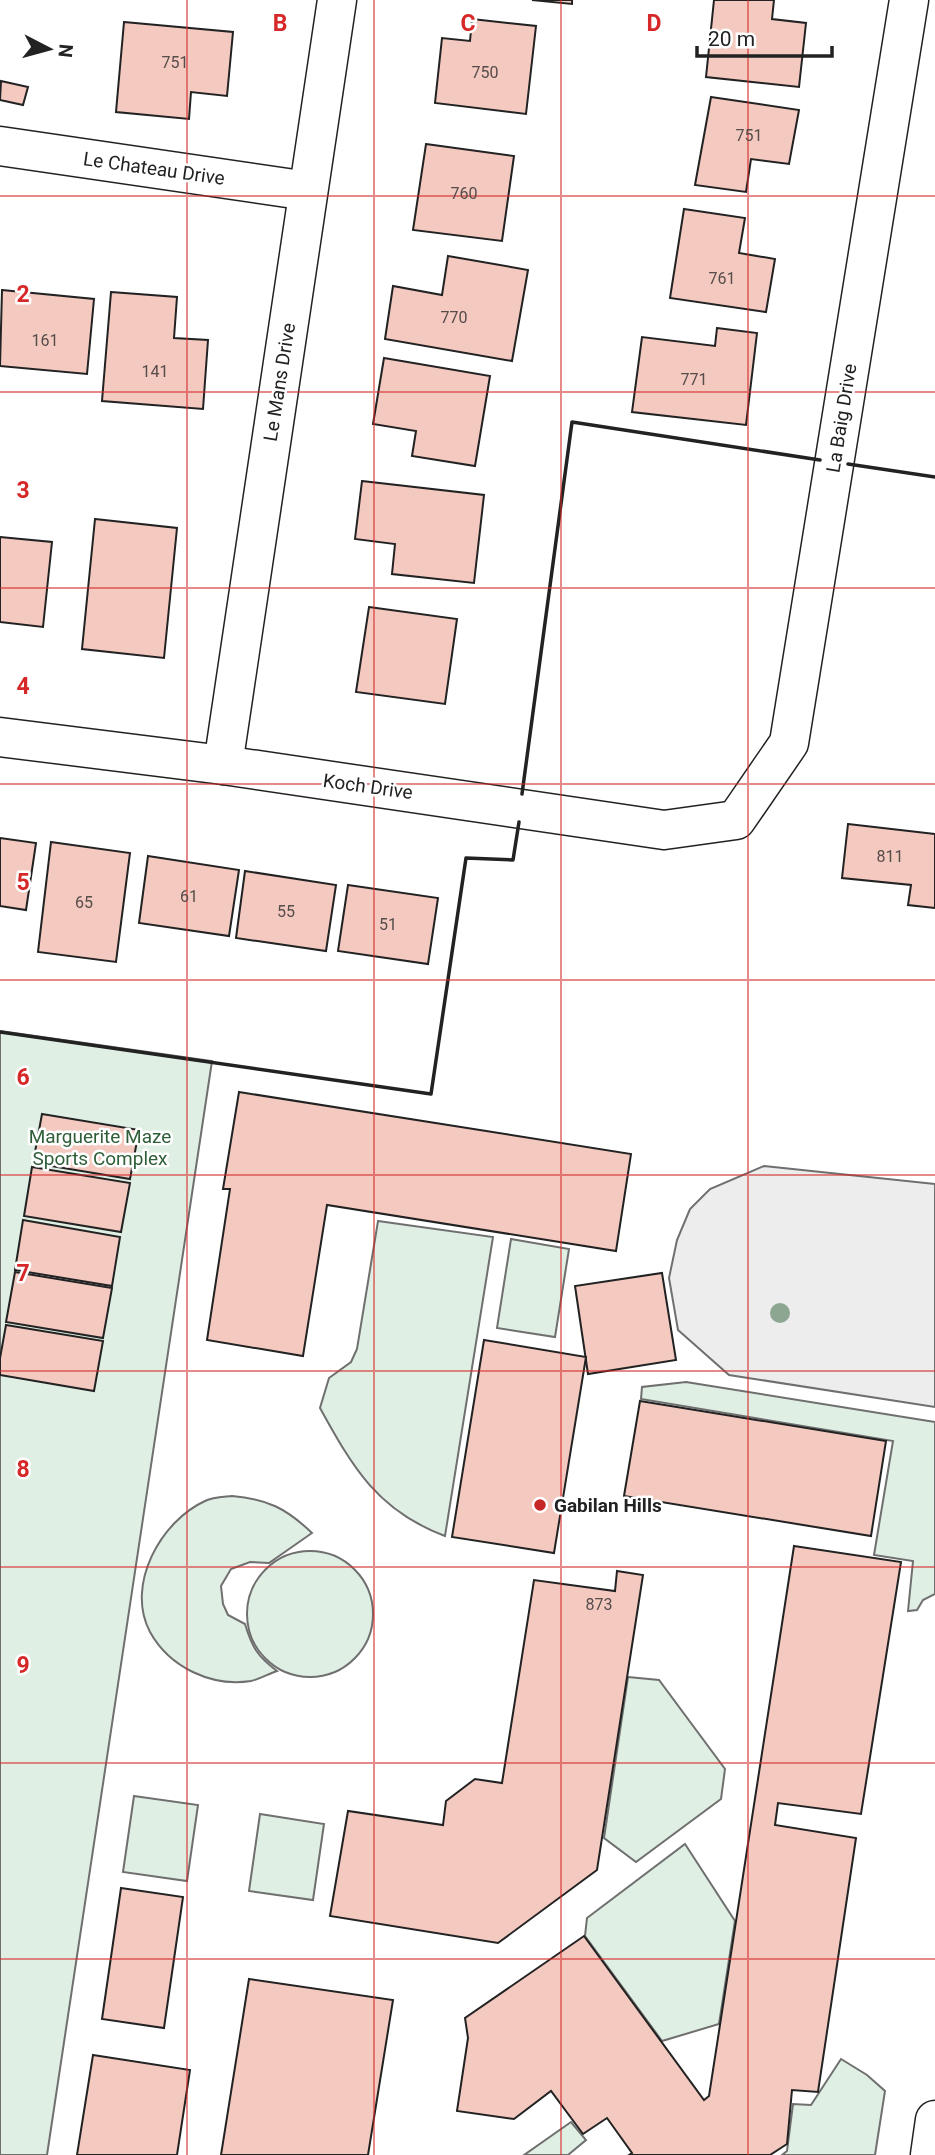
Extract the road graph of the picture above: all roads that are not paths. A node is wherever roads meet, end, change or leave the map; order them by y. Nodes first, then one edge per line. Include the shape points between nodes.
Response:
1 (337, 0) edge
2 (909, 0) edge
3 (0, 146) edge
4 (308, 191) junction
5 (0, 737) edge
6 (222, 765) junction
7 (736, 820) joint
8 (935, 2120) edge
9 (929, 2155) edge

1 - 4 street, Le Mans Drive
2 - 7 street, La Baig Drive via 789,743
3 - 4 street, Le Chateau Drive
4 - 6 street, Le Mans Drive
5 - 6 street, Koch Drive
6 - 7 street, Koch Drive via 664,830
8 - 9 street

